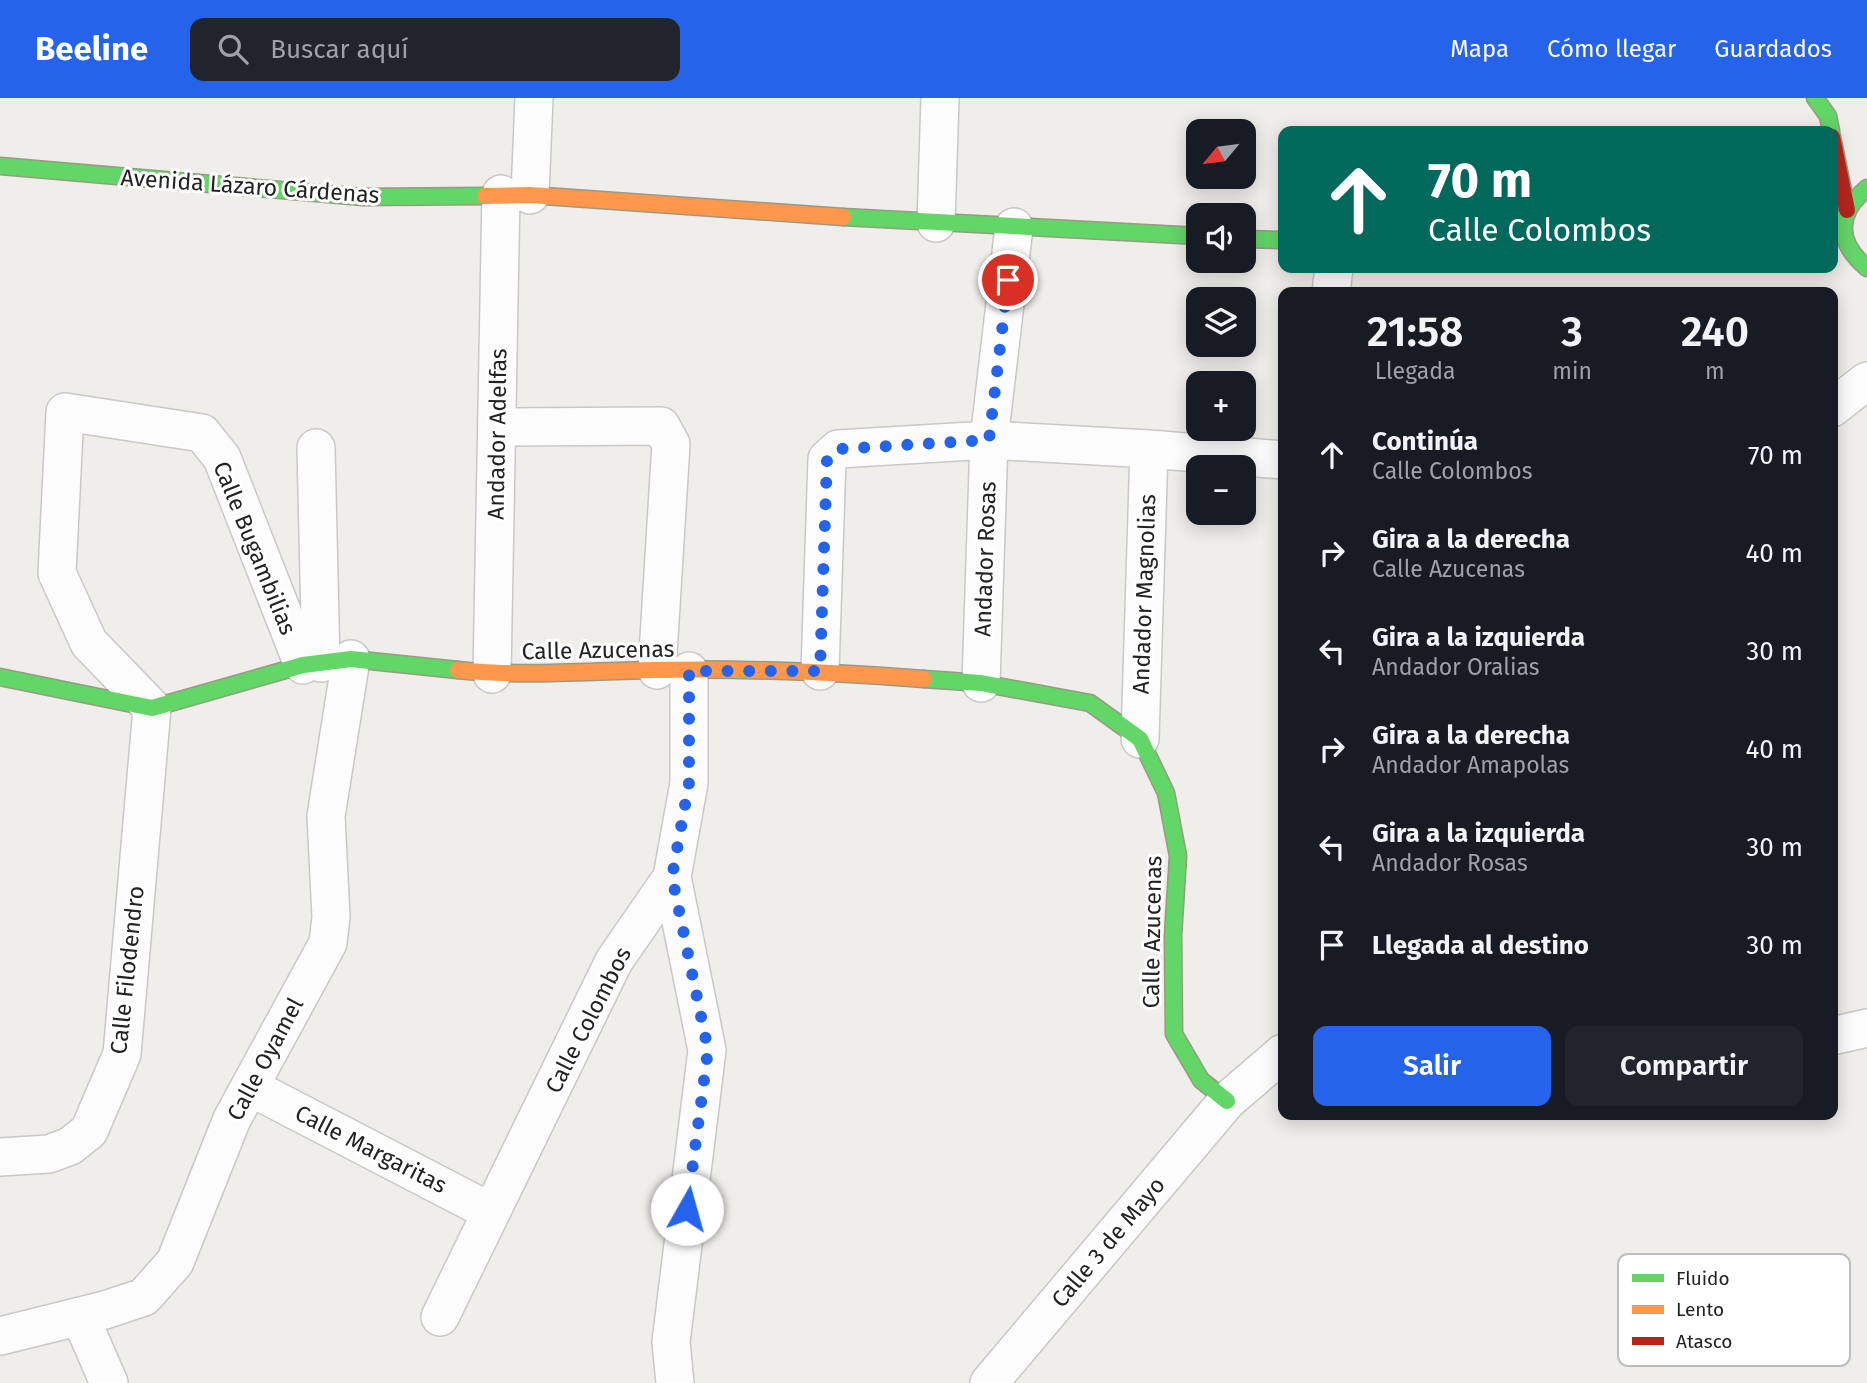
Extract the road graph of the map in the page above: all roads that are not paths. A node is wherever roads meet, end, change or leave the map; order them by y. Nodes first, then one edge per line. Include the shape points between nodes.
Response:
1 (534, 98) edge
2 (940, 98) edge
3 (1815, 98) edge
4 (1830, 126) edge
5 (0, 166) edge
6 (1838, 179) edge
7 (1867, 188) edge
8 (515, 195) junction
9 (1847, 210) junction
10 (936, 223) junction
11 (1014, 227) junction
12 (1186, 235) edge
13 (1256, 239) edge
14 (1278, 240) edge
15 (1844, 268) dead end
16 (1867, 269) edge
17 (1867, 381) edge
18 (1838, 403) edge
19 (497, 427) junction
20 (989, 440) junction
21 (316, 448) dead end
22 (1149, 449) junction
23 (1278, 460) edge
24 (325, 663) junction
25 (673, 671) junction
26 (820, 671) junction
27 (492, 674) junction
28 (0, 677) edge
29 (981, 683) junction
30 (152, 708) junction
31 (1140, 739) junction
32 (672, 877) junction
33 (1867, 1028) edge
34 (1838, 1034) edge
35 (1278, 1057) edge
36 (250, 1087) junction
37 (1227, 1101) junction
38 (0, 1157) edge
39 (491, 1212) junction
40 (80, 1316) junction
41 (440, 1317) dead end
42 (0, 1336) edge
43 (109, 1383) edge
44 (675, 1383) edge
45 (989, 1383) edge

1 - 8 street, Andador Adelfas
2 - 10 street
3 - 4 street
5 - 8 street, Avenida Lázaro Cárdenas via 363,197
6 - 9 street
7 - 9 street
8 - 10 street, Avenida Lázaro Cárdenas
8 - 19 street, Andador Adelfas
9 - 16 street via 1843,231 1847,247
10 - 11 street, Avenida Lázaro Cárdenas
11 - 12 street, Avenida Lázaro Cárdenas
11 - 20 street, Andador Rosas
13 - 14 street
15 - 16 street
17 - 18 street
19 - 25 street, Calle Colombos via 661,426 671,444
19 - 27 street, Andador Adelfas
20 - 22 street
20 - 26 street via 838,449 827,459
20 - 29 street, Andador Rosas
21 - 24 street, Calle Oyamel
22 - 23 street
22 - 31 street, Andador Magnolias
24 - 27 street, Calle Azucenas
24 - 30 street, Calle Azucenas
24 - 30 street, Calle Bugambilias via 222,458 202,433 65,412 57,573 89,643
24 - 36 street, Calle Oyamel via 328,943
25 - 26 street, Calle Azucenas
25 - 27 street, Calle Azucenas
25 - 32 street, Calle Colombos via 689,783
26 - 29 street, Calle Azucenas
28 - 30 street, Calle Azucenas
29 - 31 street, Calle Azucenas via 1090,703
30 - 38 street, Calle Filodendro via 122,1054 89,1131 70,1146 49,1154
31 - 37 street, Calle Azucenas via 1166,793 1178,856 1174,1034 1201,1080
32 - 39 street, Calle Colombos via 614,961
32 - 44 street via 708,1050 671,1342
33 - 34 street
35 - 37 street
36 - 39 street, Calle Margaritas
36 - 40 street, Calle Oyamel via 232,1119 176,1262 144,1297
37 - 45 street, Calle 3 de Mayo
39 - 41 street, Calle Colombos
40 - 42 street, Calle Oyamel
40 - 43 street

